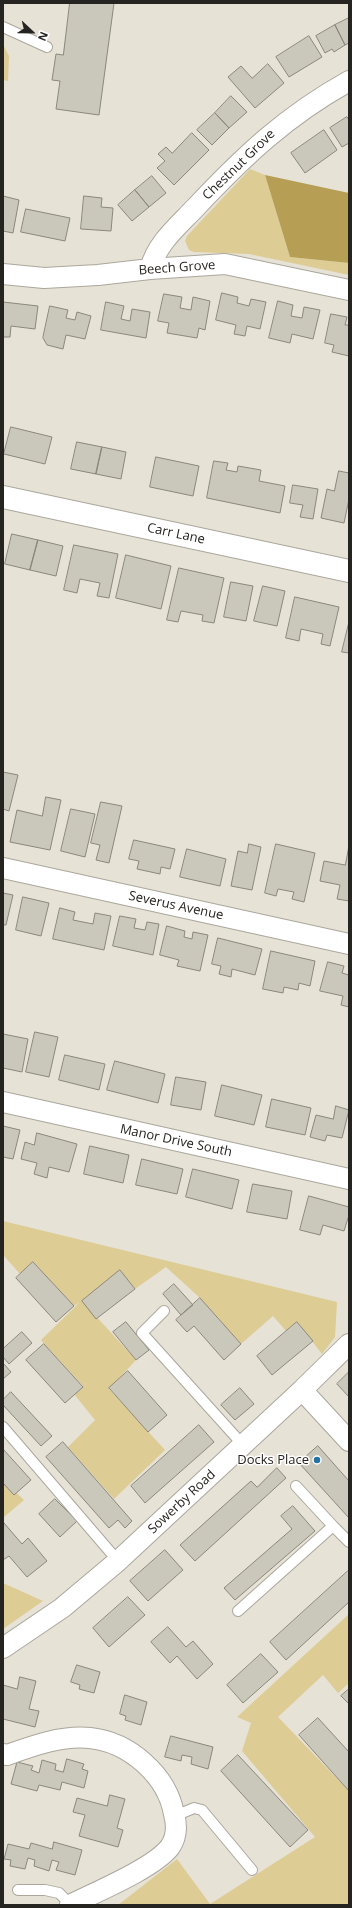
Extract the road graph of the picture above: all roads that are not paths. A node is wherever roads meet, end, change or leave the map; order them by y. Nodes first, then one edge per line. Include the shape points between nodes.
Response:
1 (3, 27) edge
2 (47, 47) dead end
3 (349, 80) edge
4 (150, 269) junction
5 (3, 274) edge
6 (349, 290) edge
7 (3, 497) edge
8 (349, 571) edge
9 (3, 868) edge
10 (349, 944) edge
11 (3, 1102) edge
12 (349, 1179) edge
13 (164, 1311) dead end
14 (349, 1344) edge
15 (302, 1390) junction
16 (3, 1427) edge
17 (349, 1441) edge
18 (243, 1445) junction
19 (296, 1486) dead end
20 (333, 1526) junction
21 (349, 1542) edge
22 (118, 1561) junction
23 (238, 1611) dead end
24 (3, 1648) edge
25 (3, 1754) edge
26 (175, 1816) junction
27 (252, 1870) dead end
28 (18, 1890) dead end
29 (71, 1905) edge

1 - 2 lane
3 - 4 street, Chestnut Grove via 297,113 232,169 160,246
4 - 5 street, Beech Grove via 44,278
4 - 6 street, Beech Grove via 225,264
7 - 8 street, Carr Lane
9 - 10 street, Severus Avenue
11 - 12 street, Manor Drive South
13 - 18 lane via 142,1333
14 - 15 street, Sowerby Road
15 - 17 street
15 - 18 street, Sowerby Road
16 - 22 lane
18 - 22 street, Sowerby Road
19 - 20 lane
20 - 21 lane
20 - 23 lane
22 - 24 street, Sowerby Road via 62,1608
25 - 26 street via 7,1756 33,1746 67,1739 89,1738 110,1742 146,1765 162,1782
26 - 27 lane via 194,1808 202,1810
26 - 29 street via 175,1837 170,1847 159,1857
28 - 29 lane via 59,1893

